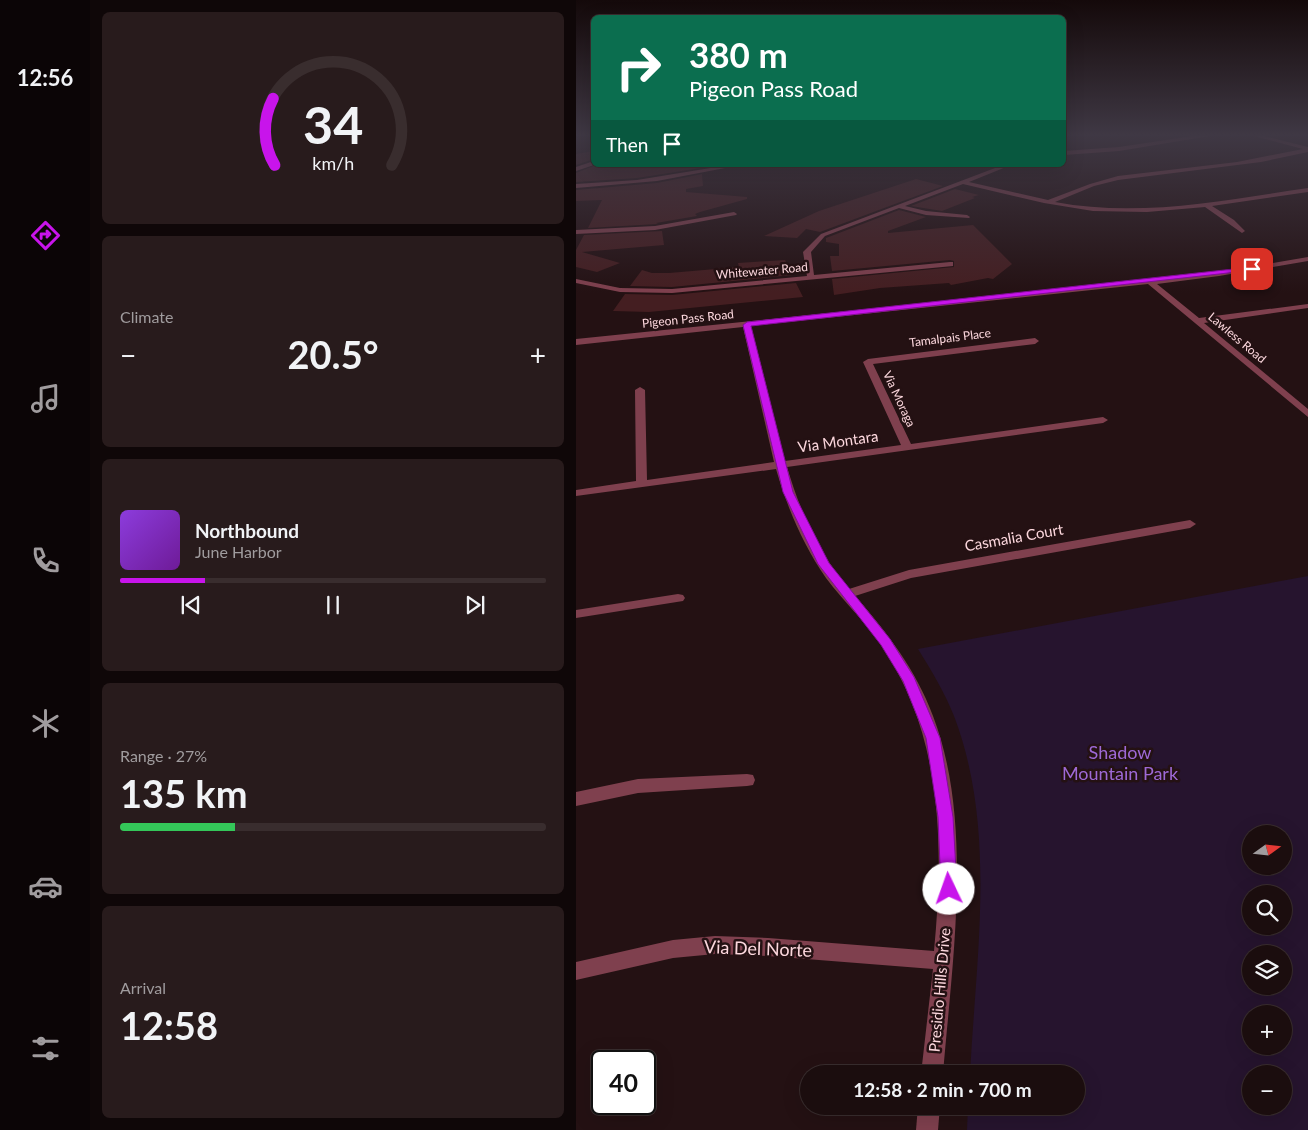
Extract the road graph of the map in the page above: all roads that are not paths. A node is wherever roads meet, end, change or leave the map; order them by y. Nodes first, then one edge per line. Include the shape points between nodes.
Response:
1 (950, 187) edge
2 (983, 187) edge
3 (1088, 187) edge
4 (1308, 190) edge
5 (1298, 191) junction
6 (1308, 195) edge
7 (1049, 202) junction
8 (1205, 204) junction
9 (897, 206) junction
10 (734, 214) dead end
11 (967, 217) dead end
12 (1242, 231) dead end
13 (576, 232) edge
14 (1308, 259) edge
15 (950, 264) dead end
16 (811, 278) junction
17 (576, 281) edge
18 (1150, 282) junction
19 (1308, 306) edge
20 (1197, 321) junction
21 (747, 325) junction
22 (1035, 340) dead end
23 (576, 342) edge
24 (868, 362) joint
25 (640, 390) dead end
26 (1308, 414) edge
27 (1103, 420) dead end
28 (907, 447) junction
29 (782, 464) junction
30 (642, 484) junction
31 (576, 493) edge
32 (1190, 524) dead end
33 (847, 594) junction
34 (678, 598) dead end
35 (576, 614) edge
36 (747, 780) dead end
37 (576, 799) edge
38 (942, 961) junction
39 (576, 971) edge
40 (933, 1065) edge
41 (928, 1115) edge
42 (927, 1130) edge

1 - 9 street
2 - 7 street
3 - 7 street
4 - 5 street
5 - 6 street
5 - 8 street
7 - 8 street via 1113,210
8 - 12 street via 1232,220
9 - 11 street
9 - 16 street via 823,235 807,252
10 - 13 street via 651,230
14 - 18 street, Pigeon Pass Road
15 - 16 street, Whitewater Road
16 - 17 street, Whitewater Road via 644,292
18 - 20 street, Lawless Road
18 - 21 street, Pigeon Pass Road
19 - 20 street
20 - 26 street, Lawless Road
21 - 23 street, Pigeon Pass Road
21 - 29 street, Presidio Hills Drive
22 - 24 street, Tamalpais Place
24 - 28 street, Via Moraga
25 - 30 street
27 - 28 street, Via Montara
28 - 29 street, Via Montara
29 - 30 street, Via Montara
29 - 33 street, Presidio Hills Drive via 788,492 807,533 823,564
30 - 31 street, Via Montara
32 - 33 street, Casmalia Court via 917,572
33 - 38 street, Presidio Hills Drive via 886,642 910,680 933,738 946,817 949,889
34 - 35 street
36 - 37 street via 638,786
38 - 39 street, Via Del Norte via 714,945 673,949
38 - 40 street, Presidio Hills Drive
41 - 42 street

